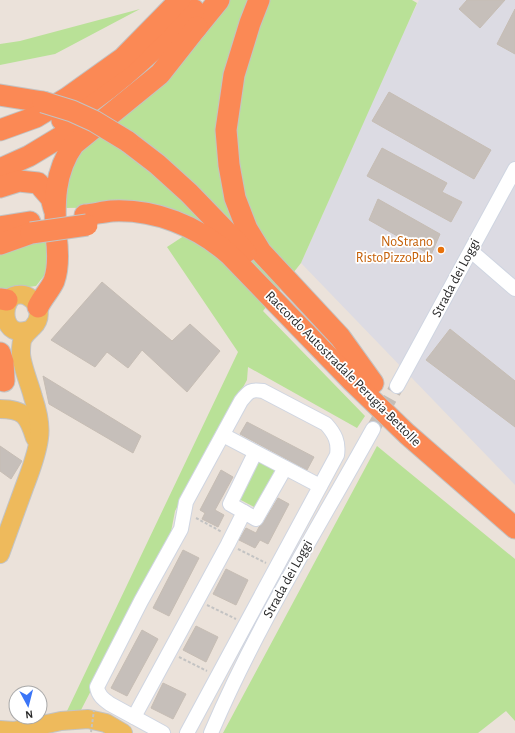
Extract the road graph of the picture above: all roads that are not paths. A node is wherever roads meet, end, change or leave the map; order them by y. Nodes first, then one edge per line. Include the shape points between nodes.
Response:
1 (180, 0) edge
2 (202, 0) edge
3 (219, 0) edge
4 (259, 0) edge
5 (197, 27) junction
6 (0, 96) edge
7 (0, 130) edge
8 (0, 154) edge
9 (0, 169) edge
10 (515, 170) edge
11 (0, 187) edge
12 (54, 209) junction
13 (0, 227) edge
14 (30, 228) junction
15 (0, 237) edge
16 (0, 244) edge
17 (471, 251) junction
18 (253, 261) junction
19 (515, 289) edge
20 (3, 300) edge
21 (32, 301) junction
22 (8, 328) junction
23 (29, 330) junction
24 (0, 353) edge
25 (2, 383) edge
26 (397, 386) tunnel mouth
27 (0, 409) edge
28 (373, 429) tunnel mouth
29 (223, 435) junction
30 (36, 448) junction
31 (255, 453) junction
32 (286, 468) junction
33 (320, 486) junction
34 (488, 496) junction
35 (308, 508) junction
36 (515, 511) edge
37 (244, 512) junction
38 (323, 516) junction
39 (515, 528) edge
40 (0, 554) edge
41 (210, 690) junction
42 (225, 699) junction
43 (134, 717) junction
44 (0, 730) edge
45 (123, 733) edge
46 (163, 733) edge
47 (187, 733) edge
48 (211, 733) edge

1 - 7 highway via 123,58 36,117
2 - 8 highway via 187,18 133,69 80,110
3 - 5 highway
4 - 18 highway via 234,75 226,130 235,198 247,229
5 - 9 highway via 142,80 90,119 29,156
5 - 12 highway via 160,74 74,144 61,168
6 - 18 highway, bridge via 43,102 72,111 127,141 189,193
10 - 17 street, Strada dei Loggi
11 - 12 highway via 19,181 38,183 51,198
12 - 21 highway via 58,252 54,281
13 - 14 highway
14 - 15 highway
14 - 16 highway
14 - 18 highway, bridge via 86,220 157,225
17 - 19 street
17 - 26 street, Strada dei Loggi
18 - 34 highway via 413,424
18 - 34 highway, Raccordo Autostradale Perugia-Bettolle via 352,382 407,434
20 - 21 main road via 16,295
20 - 22 main road via 1,314
21 - 23 main road via 39,312 36,322
22 - 23 main road via 18,332
22 - 25 main road via 11,361
23 - 30 main road via 23,338 21,355 36,409 39,439
24 - 25 highway via 3,362
27 - 30 main road via 18,410 27,418 31,424
28 - 38 street, Strada dei Loggi
29 - 31 street
29 - 33 street via 241,401 248,392 255,390 263,391 326,424 333,431 338,447 337,455
29 - 43 street via 186,502 181,529 97,687 101,698
30 - 40 main road
31 - 32 street
31 - 37 street via 230,504
32 - 33 street
32 - 37 street via 256,519
33 - 35 street
34 - 36 highway
34 - 39 highway, Raccordo Autostradale Perugia-Bettolle
35 - 38 street
35 - 41 street
37 - 43 street
38 - 42 street, Strada dei Loggi
41 - 42 street
41 - 47 street
42 - 48 street, Strada dei Loggi
43 - 46 street
44 - 45 main road via 14,731 61,721 88,719 106,723

